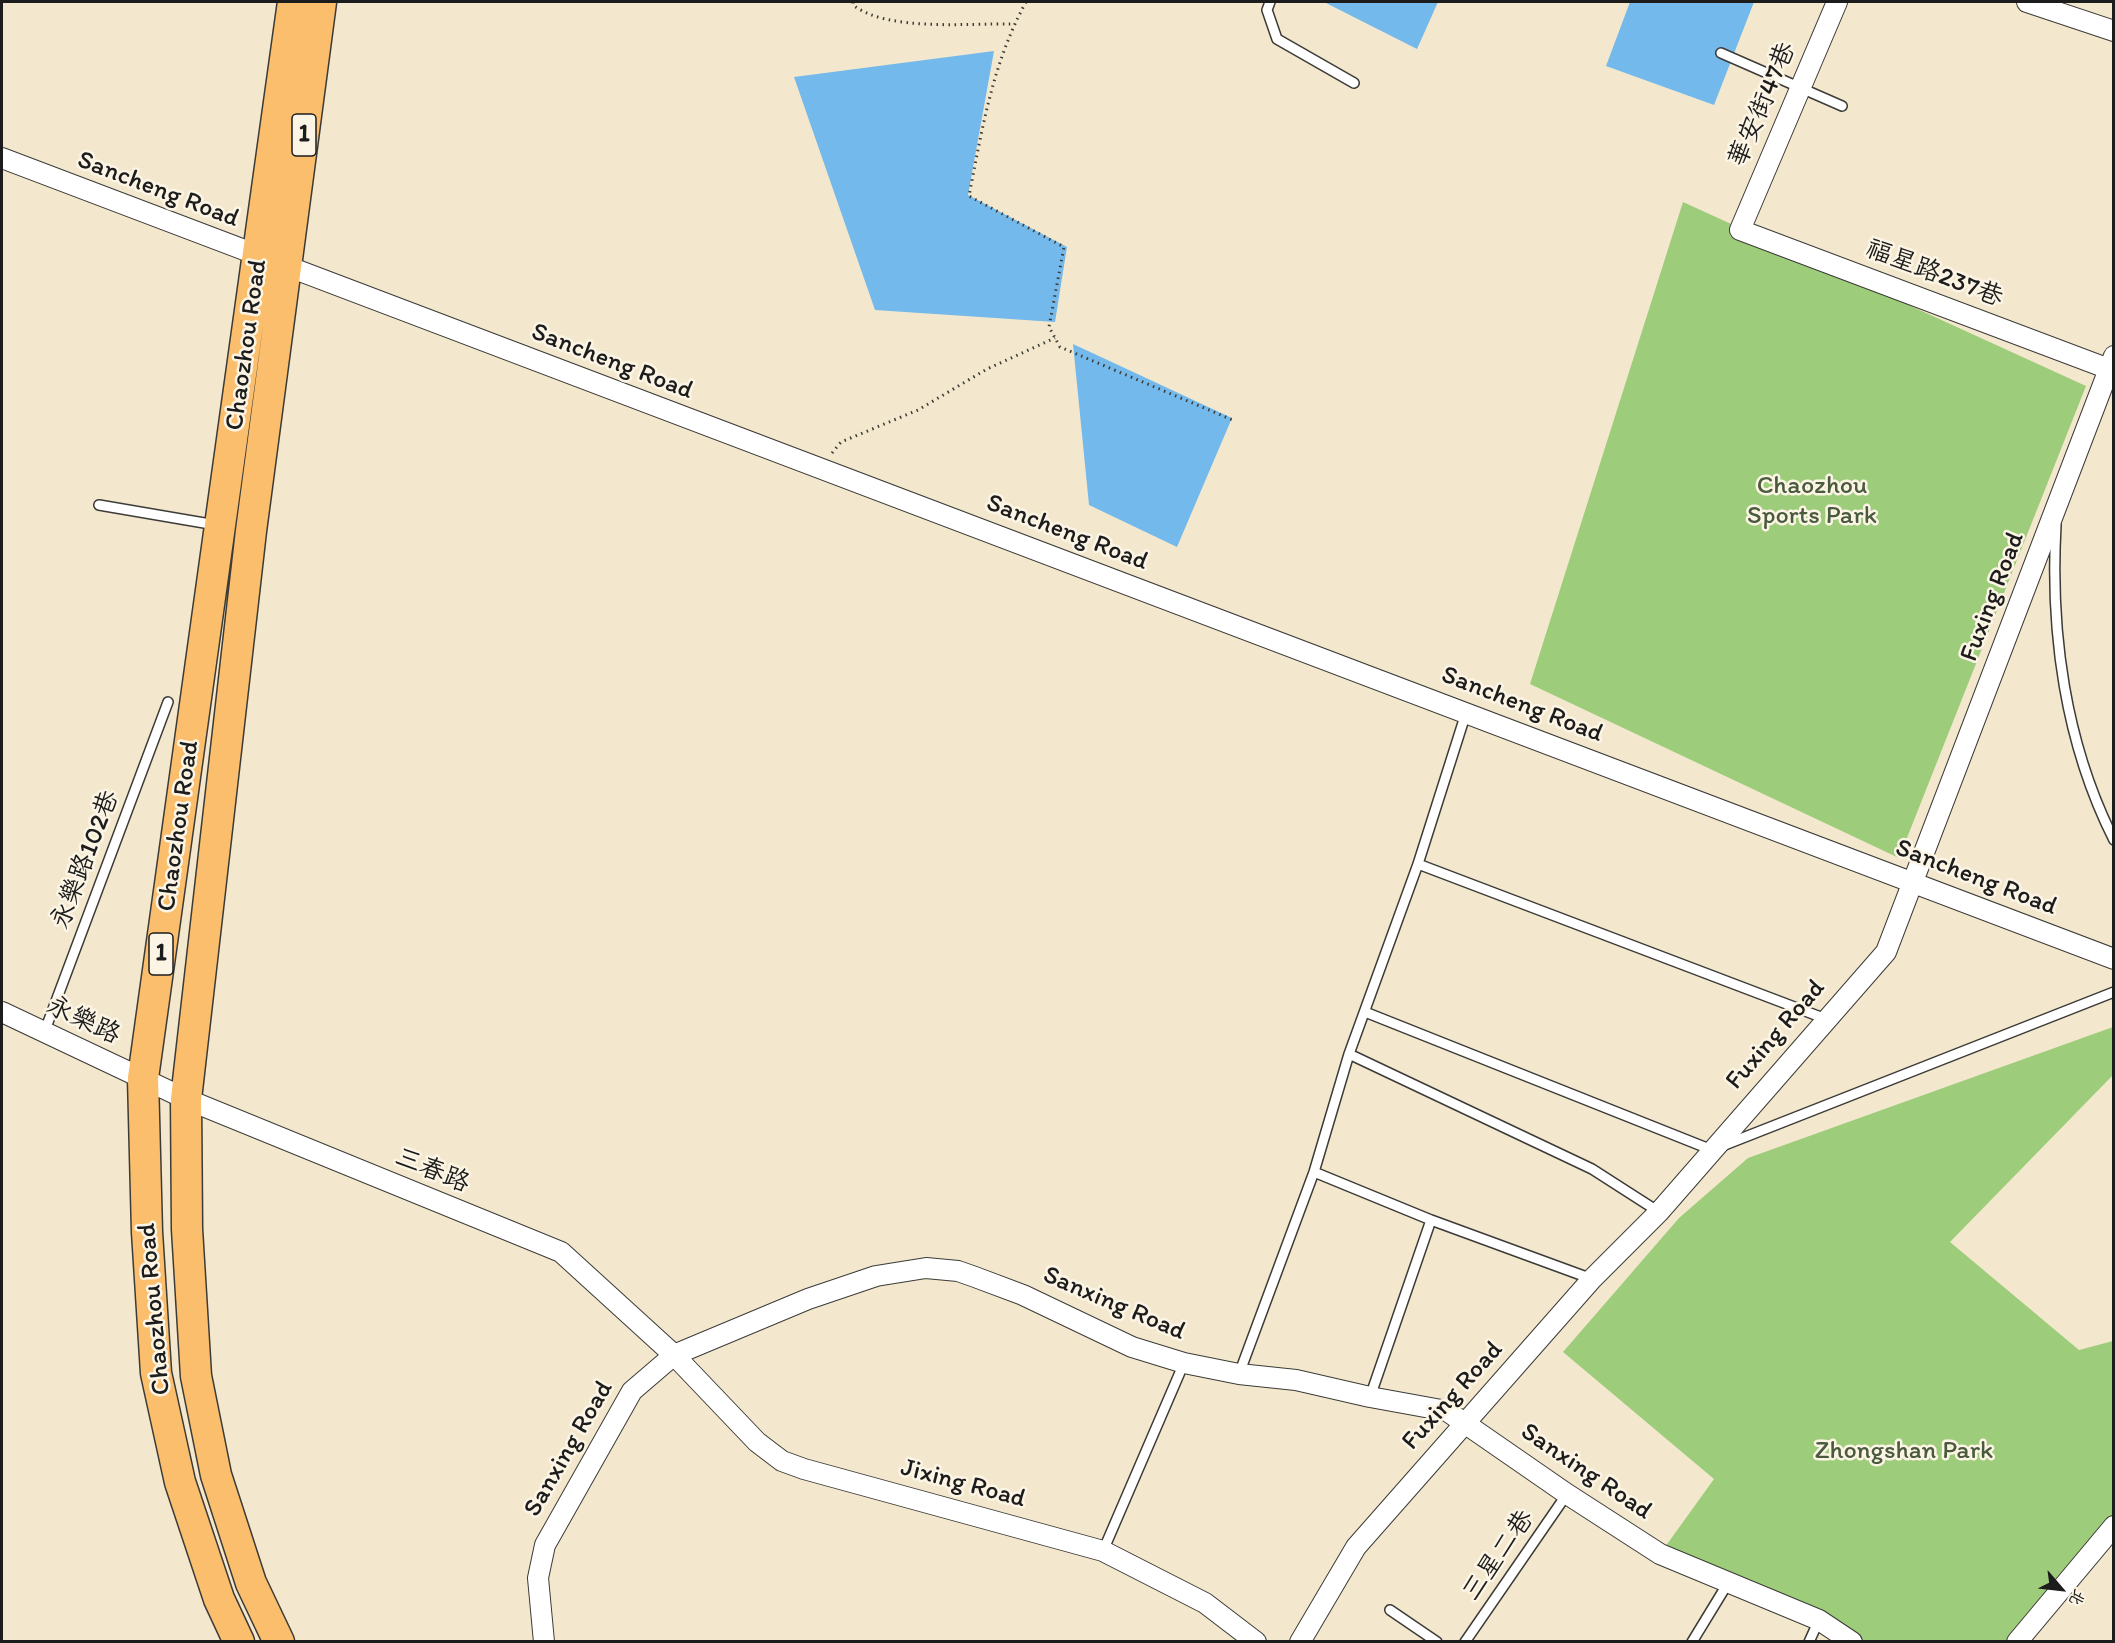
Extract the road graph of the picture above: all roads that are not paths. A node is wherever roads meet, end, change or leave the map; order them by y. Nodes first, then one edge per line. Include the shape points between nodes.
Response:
1 (293, 2) edge
2 (321, 2) edge
3 (1270, 2) edge
4 (1837, 2) edge
5 (2027, 2) edge
6 (2062, 7) edge
7 (2114, 31) edge
8 (1721, 53) dead end
9 (1354, 83) dead end
10 (1800, 87) junction
11 (1842, 106) dead end
12 (2, 158) edge
13 (1740, 230) joint
14 (272, 263) junction
15 (2111, 363) edge
16 (99, 505) dead end
17 (2057, 507) junction
18 (222, 526) junction
19 (168, 702) dead end
20 (1466, 713) junction
21 (2114, 840) edge
22 (1418, 864) junction
23 (1912, 882) junction
24 (2114, 959) edge
25 (2114, 992) edge
26 (2, 1012) edge
27 (1365, 1012) junction
28 (1826, 1019) junction
29 (44, 1033) junction
30 (1349, 1054) junction
31 (143, 1078) junction
32 (186, 1100) junction
33 (1712, 1150) junction
34 (1314, 1172) junction
35 (1659, 1212) junction
36 (1431, 1220) junction
37 (1592, 1279) junction
38 (674, 1355) junction
39 (1184, 1363) junction
40 (1239, 1374) junction
41 (1370, 1397) junction
42 (1464, 1421) junction
43 (1567, 1494) junction
44 (2114, 1526) edge
45 (1102, 1551) junction
46 (1728, 1583) junction
47 (1390, 1610) dead end
48 (1819, 1620) junction
49 (239, 1641) edge
50 (279, 1641) edge
51 (544, 1641) edge
52 (1256, 1641) edge
53 (1300, 1641) edge
54 (1437, 1641) edge
55 (1465, 1641) edge
56 (1692, 1641) edge
57 (1809, 1641) edge
58 (1852, 1641) edge
59 (2017, 1641) edge

1 - 14 main road, Chaozhou Road / 1
2 - 14 main road, Chaozhou Road / 1
3 - 9 lane via 1267,10 1277,39
4 - 10 street, 華安街47巷
5 - 6 street
6 - 7 street
8 - 10 lane
10 - 11 lane
10 - 13 street, 華安街47巷
12 - 14 street, Sancheng Road
13 - 15 street, 福星路237巷
14 - 18 main road, Chaozhou Road / 1
14 - 20 street, Sancheng Road
14 - 32 main road, Chaozhou Road / 1 via 251,531
15 - 17 street, Fuxing Road
16 - 18 lane
17 - 21 lane via 2053,571 2062,684 2076,739
17 - 23 street, Fuxing Road
18 - 31 main road, Chaozhou Road / 1
19 - 29 lane, 永樂路102巷
20 - 22 lane
20 - 23 street, Sancheng Road
22 - 27 lane
22 - 28 lane
23 - 24 street, Sancheng Road
23 - 28 street, Fuxing Road via 1886,952
25 - 33 lane
26 - 29 street, 永樂路
27 - 30 lane
27 - 33 lane
28 - 33 street, Fuxing Road
29 - 31 street, 永樂路
30 - 34 lane
30 - 35 lane via 1592,1169
31 - 32 street, 三春路
31 - 49 main road, Chaozhou Road / 1 via 156,1373 180,1482 219,1599
32 - 38 street, 三春路 via 561,1252
32 - 50 main road, Chaozhou Road / 1 via 187,1229 196,1376 216,1475 251,1583
33 - 35 street, Fuxing Road
34 - 36 lane
34 - 40 lane
35 - 37 street, Fuxing Road
36 - 37 lane
36 - 41 lane
37 - 42 street, Fuxing Road
38 - 39 street, Sanxing Road via 808,1299 876,1276 926,1268 975,1277 1023,1295 1132,1347
38 - 45 street, Jixing Road via 757,1442 782,1461
38 - 51 street, Sanxing Road via 632,1391 551,1530 540,1559 538,1578
39 - 40 street, Sanxing Road
39 - 45 lane
40 - 41 street, Sanxing Road via 1296,1380
41 - 42 street, Sanxing Road via 1447,1411
42 - 43 street, Sanxing Road
42 - 53 street, Fuxing Road via 1356,1547
43 - 46 street, Sanxing Road via 1660,1554
43 - 55 lane, 三星二巷
44 - 59 street
45 - 52 street, Jixing Road via 1205,1603
46 - 48 street, Sanxing Road
46 - 56 lane
47 - 54 lane
48 - 57 lane
48 - 58 street, Sanxing Road

